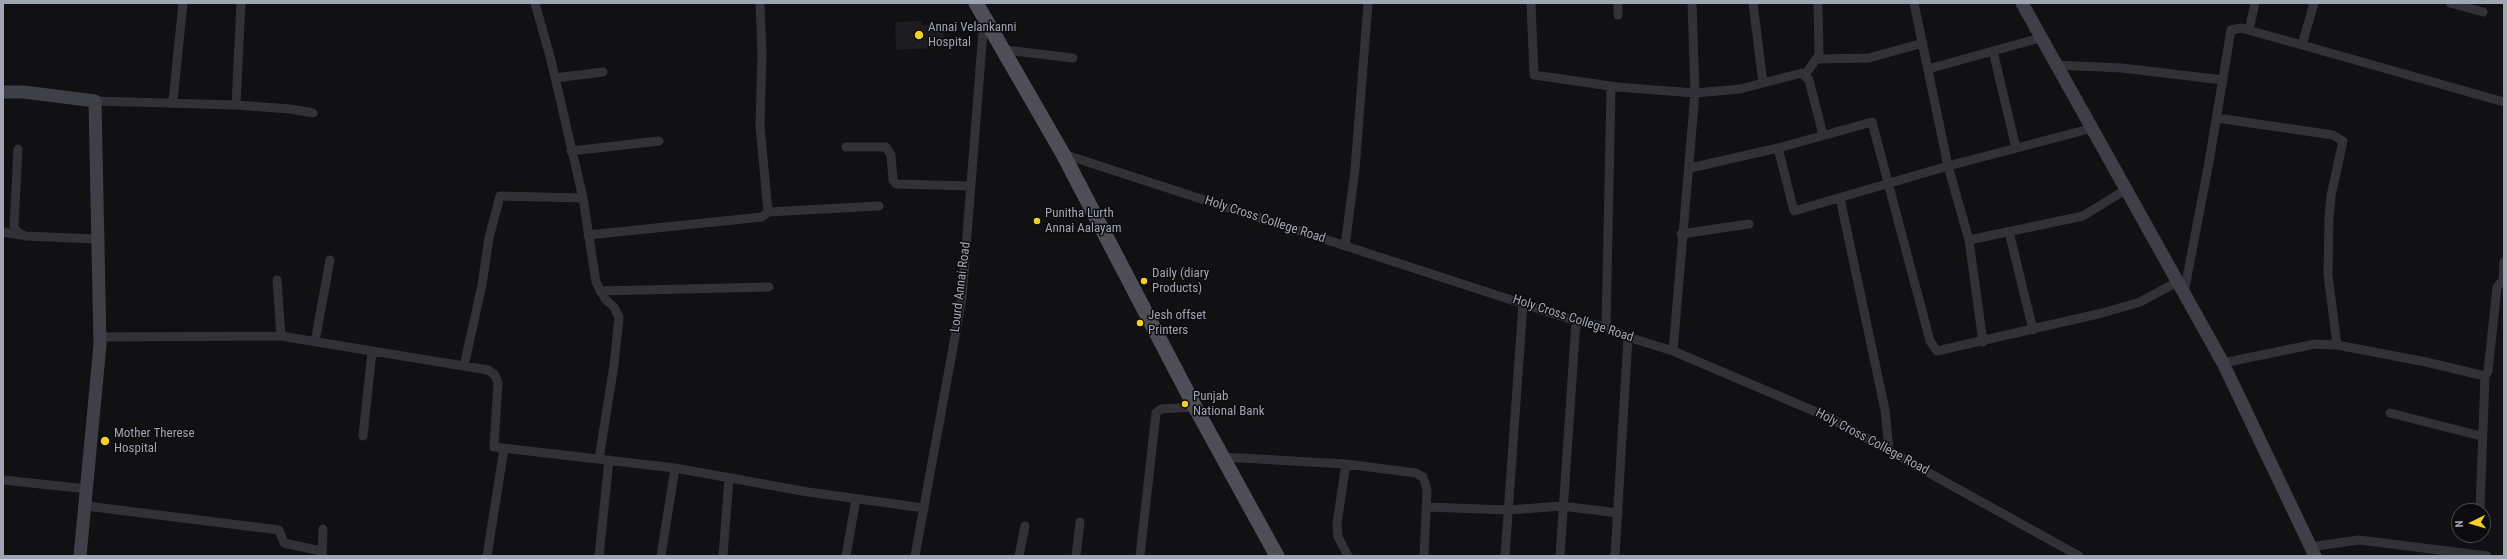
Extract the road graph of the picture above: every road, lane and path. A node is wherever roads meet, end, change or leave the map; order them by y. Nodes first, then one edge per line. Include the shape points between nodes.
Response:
1 (183, 3) edge
2 (240, 3) edge
3 (536, 3) edge
4 (760, 3) edge
5 (976, 3) edge
6 (1368, 3) edge
7 (1531, 3) edge
8 (1618, 3) edge
9 (1692, 3) edge
10 (1753, 3) edge
11 (1818, 3) edge
12 (1916, 3) edge
13 (2022, 3) edge
14 (2255, 3) edge
15 (2314, 3) edge
16 (2450, 3) edge
17 (2483, 12) dead end
18 (1618, 15) dead end
19 (984, 16) junction
20 (2249, 30) junction
21 (2040, 38) junction
22 (1923, 43) junction
23 (2302, 45) junction
24 (1004, 50) junction
25 (1993, 51) junction
26 (1073, 58) dead end
27 (1818, 59) junction
28 (2055, 65) junction
29 (1928, 69) junction
30 (603, 72) dead end
31 (1805, 75) junction
32 (555, 78) junction
33 (2223, 80) junction
34 (1763, 83) junction
35 (1621, 87) junction
36 (3, 92) edge
37 (1695, 93) junction
38 (95, 101) junction
39 (173, 101) junction
40 (2504, 102) edge
41 (236, 105) junction
42 (313, 113) dead end
43 (2217, 118) junction
44 (2093, 128) junction
45 (1822, 135) junction
46 (659, 141) dead end
47 (846, 147) dead end
48 (1778, 148) junction
49 (2016, 148) junction
50 (18, 149) dead end
51 (571, 151) junction
52 (1063, 154) junction
53 (1948, 166) junction
54 (1690, 168) junction
55 (1887, 184) junction
56 (971, 186) junction
57 (2125, 190) junction
58 (583, 198) junction
59 (1840, 198) junction
60 (879, 206) dead end
61 (768, 212) junction
62 (1749, 224) dead end
63 (3, 232) edge
64 (2009, 232) junction
65 (1682, 234) junction
66 (20, 235) junction
67 (588, 235) junction
68 (96, 239) junction
69 (1969, 240) junction
70 (1344, 246) junction
71 (330, 260) dead end
72 (2504, 262) edge
73 (2504, 279) edge
74 (277, 280) dead end
75 (2178, 281) junction
76 (769, 287) dead end
77 (600, 291) junction
78 (2184, 294) junction
79 (1523, 304) junction
80 (1576, 321) junction
81 (1606, 327) junction
82 (2033, 330) junction
83 (281, 336) junction
84 (99, 337) junction
85 (1628, 337) junction
86 (315, 342) junction
87 (1984, 342) junction
88 (2337, 345) junction
89 (1672, 351) junction
90 (372, 352) junction
91 (2223, 363) junction
92 (464, 366) junction
93 (2485, 376) junction
94 (1195, 407) junction
95 (2390, 413) dead end
96 (363, 436) dead end
97 (2481, 436) junction
98 (504, 449) junction
99 (1889, 450) junction
100 (1223, 457) junction
101 (599, 459) junction
102 (609, 460) junction
103 (1346, 464) junction
104 (676, 468) junction
105 (729, 478) junction
106 (3, 480) edge
107 (88, 489) junction
108 (856, 499) junction
109 (2480, 503) edge
110 (86, 506) junction
111 (1562, 506) junction
112 (1426, 507) junction
113 (924, 508) junction
114 (1509, 510) junction
115 (1618, 513) junction
116 (1080, 522) dead end
117 (1025, 526) dead end
118 (323, 530) dead end
119 (2312, 551) edge
120 (322, 553) edge
121 (80, 556) edge
122 (488, 556) edge
123 (599, 556) edge
124 (661, 556) edge
125 (723, 556) edge
126 (846, 556) edge
127 (915, 556) edge
128 (1019, 556) edge
129 (1076, 556) edge
130 (1140, 556) edge
131 (1277, 556) edge
132 (1348, 556) edge
133 (1424, 556) edge
134 (1506, 556) edge
135 (1560, 556) edge
136 (1615, 556) edge
137 (2079, 556) edge
138 (2487, 556) edge

1 - 39 street
2 - 41 street
3 - 32 street
4 - 61 street via 760,126
5 - 19 main road
6 - 70 street via 1355,170
7 - 35 street via 1534,75
8 - 18 street
9 - 37 street
10 - 34 street
11 - 27 street
12 - 22 street
13 - 21 street
14 - 20 street
15 - 23 street
16 - 17 street
19 - 24 main road
19 - 56 street, Lourd Annai Road
20 - 23 street
20 - 33 street via 2231,30
21 - 25 street
21 - 28 street
22 - 27 street via 1869,58
22 - 29 street
23 - 40 street
24 - 26 street
24 - 52 main road
25 - 29 street
25 - 49 street
27 - 31 street
28 - 33 street via 2122,68
28 - 44 street
29 - 53 street
30 - 32 street
31 - 34 street via 1798,74
31 - 45 street via 1809,80
32 - 51 street
33 - 43 street
34 - 37 street via 1740,89
35 - 37 street
35 - 81 street via 1611,89 1609,95
36 - 38 street via 24,92
37 - 54 street
38 - 39 street
38 - 68 street
39 - 41 street
41 - 42 street
43 - 78 street
43 - 88 street via 2333,135 2343,141 2329,218 2328,275
44 - 49 street
44 - 57 street
45 - 48 street
45 - 55 street via 1872,122
46 - 51 street
47 - 56 street via 886,147 891,155 893,180 896,184
48 - 54 street
48 - 59 street via 1794,211
49 - 53 street
50 - 66 street via 14,226
51 - 58 street
52 - 70 street, Holy Cross College Road
52 - 94 main road
53 - 55 street
53 - 69 street
54 - 65 street
55 - 59 street
55 - 87 street via 1932,346 1940,352
56 - 113 street, Lourd Annai Road via 962,298
57 - 64 street via 2083,216
57 - 75 street
58 - 67 street
58 - 92 street via 500,196 489,238
59 - 99 street via 1886,410
60 - 61 street
61 - 67 street via 762,217
62 - 65 street
63 - 66 street
64 - 69 street
64 - 82 street
65 - 89 street
66 - 68 street
67 - 77 street
68 - 84 street
69 - 87 street
70 - 79 street, Holy Cross College Road
71 - 86 street
72 - 73 street
73 - 93 street via 2497,286 2488,371
74 - 83 street
75 - 78 street
75 - 82 street via 2140,302
76 - 77 street
77 - 101 street via 614,307 619,317 619,326
78 - 91 street
79 - 80 street, Holy Cross College Road
79 - 114 street
80 - 81 street, Holy Cross College Road
80 - 111 street
81 - 85 street, Holy Cross College Road
82 - 87 street
83 - 84 street
83 - 86 street
84 - 107 street
85 - 89 street, Holy Cross College Road
85 - 115 street
86 - 90 street
88 - 91 street via 2315,344
88 - 93 street
89 - 99 street, Holy Cross College Road via 1828,417
90 - 92 street
90 - 96 street
91 - 119 street
92 - 98 street via 488,370 495,375 498,383 493,443 494,447
93 - 97 street
94 - 100 main road
94 - 130 street via 1161,409 1156,413
95 - 97 street
97 - 109 street
98 - 101 street
98 - 122 street
99 - 137 street, Holy Cross College Road
100 - 103 street
100 - 131 main road
101 - 102 street
102 - 104 street
102 - 123 street
103 - 112 street via 1416,473 1423,478 1427,490
103 - 132 street via 1337,523 1338,537
104 - 105 street
104 - 124 street
105 - 108 street
105 - 125 street
106 - 107 street
107 - 110 street
108 - 113 street
108 - 126 street
110 - 120 street via 279,530 284,543
110 - 121 street
111 - 114 street
111 - 115 street
111 - 135 street
112 - 114 street
112 - 133 street
113 - 127 street, Lourd Annai Road
114 - 134 street
115 - 136 street
116 - 129 street
117 - 128 street
118 - 120 street
119 - 138 street via 2359,540

